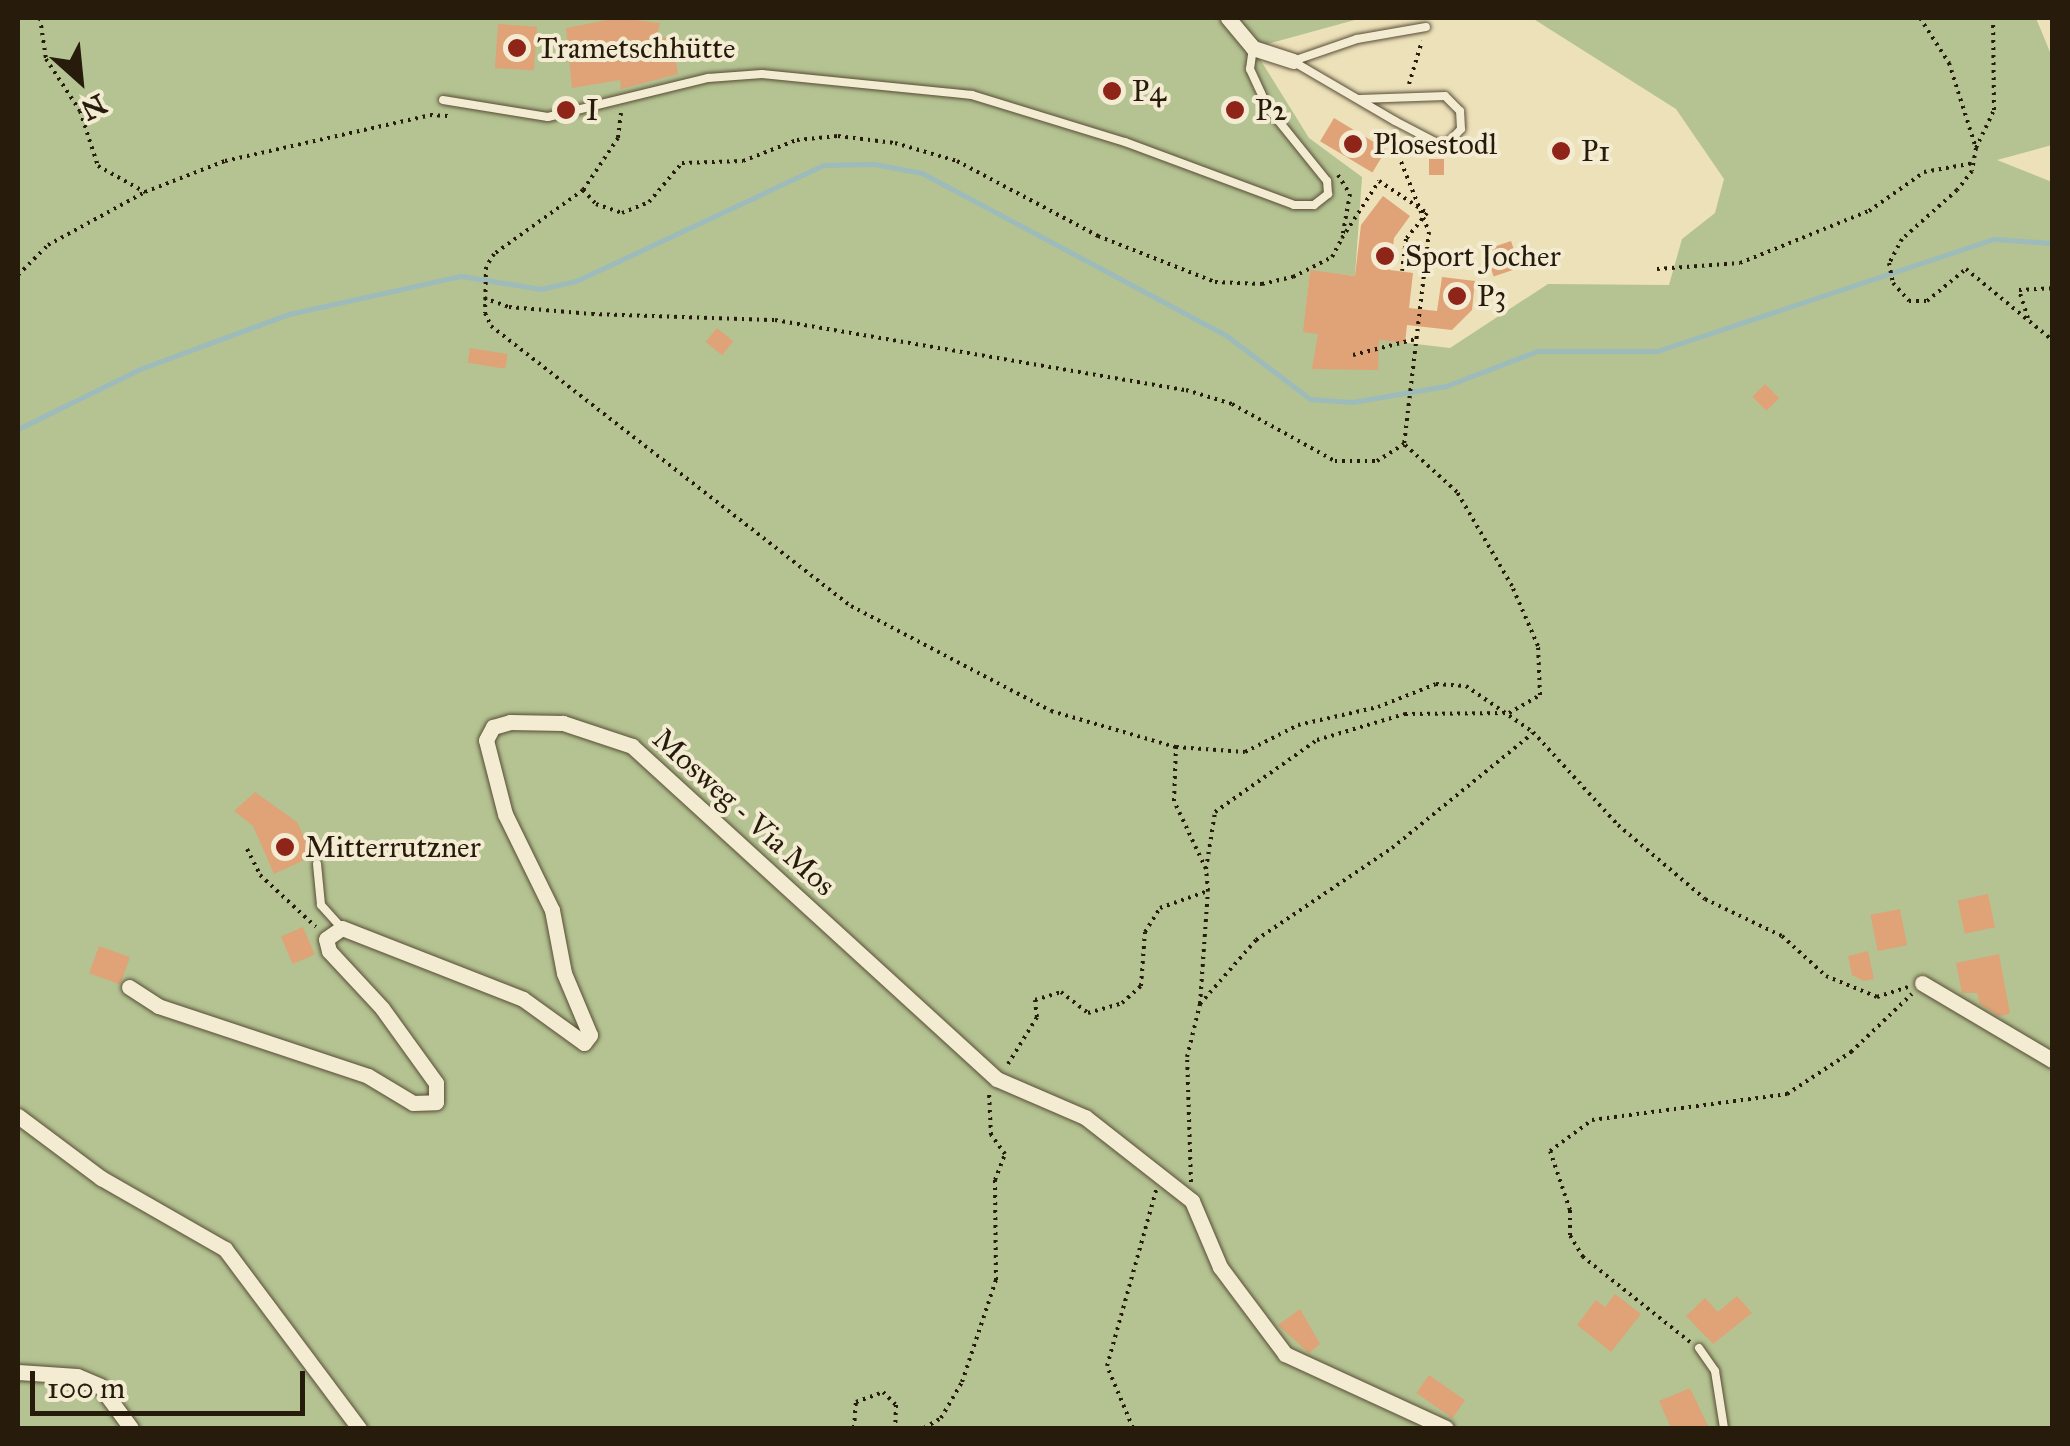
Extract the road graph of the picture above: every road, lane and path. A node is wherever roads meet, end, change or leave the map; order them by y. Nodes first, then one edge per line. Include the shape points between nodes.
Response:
1 (40, 18) edge
2 (1228, 18) edge
3 (1920, 18) edge
4 (1993, 18) edge
5 (1426, 27) joint
6 (1253, 48) junction
7 (1293, 61) junction
8 (1406, 96) junction
9 (443, 100) dead end
10 (1359, 100) junction
11 (1386, 115) junction
12 (459, 116) dead end
13 (611, 118) dead end
14 (1976, 148) junction
15 (1974, 163) junction
16 (1322, 174) junction
17 (583, 190) junction
18 (145, 192) junction
19 (1426, 213) junction
20 (1342, 238) junction
21 (1658, 269) dead end
22 (1402, 272) dead end
23 (18, 275) edge
24 (2052, 288) edge
25 (484, 298) junction
26 (2028, 318) junction
27 (2052, 340) edge
28 (1416, 342) junction
29 (1353, 355) dead end
30 (1404, 444) junction
31 (1509, 712) junction
32 (1534, 732) junction
33 (1176, 747) junction
34 (247, 850) dead end
35 (317, 864) dead end
36 (1206, 869) junction
37 (1208, 890) junction
38 (335, 932) junction
39 (1922, 983) junction
40 (128, 988) dead end
41 (1200, 1004) junction
42 (2052, 1060) edge
43 (997, 1079) junction
44 (18, 1116) edge
45 (1160, 1175) junction
46 (1192, 1201) junction
47 (1699, 1348) joint
48 (19, 1368) edge
49 (131, 1428) edge
50 (359, 1428) edge
51 (854, 1428) edge
52 (895, 1428) edge
53 (924, 1428) edge
54 (1133, 1428) edge
55 (1446, 1428) edge
56 (1724, 1428) edge

1 - 18 path via 46,59 80,111 98,166
2 - 6 street
3 - 14 path via 1950,63
4 - 14 path via 1994,110
5 - 7 lane via 1357,39
5 - 8 path
6 - 7 street
6 - 16 lane via 1250,69 1268,108
7 - 10 lane
8 - 10 lane
8 - 11 lane via 1453,102 1462,121 1457,136 1437,143
9 - 16 lane via 548,118 708,78 802,76 1028,109 1304,208 1328,194
10 - 11 lane
11 - 19 path
12 - 18 path via 430,115 267,150
13 - 17 path via 618,138
14 - 15 path
15 - 21 path via 1924,172 1868,211 1740,262
15 - 26 path via 1957,190 1902,238 1889,263 1893,283 1909,300 1927,302 1966,269
16 - 20 path via 1332,170 1349,188
17 - 20 path via 596,204 622,213 648,202 682,163 743,161 797,140 838,136 956,161 1098,236 1215,282 1262,284 1293,276 1332,256
17 - 25 path via 506,243 486,267
18 - 23 path via 48,245
19 - 20 path via 1379,182
19 - 22 path via 1406,239
19 - 28 path
24 - 26 path via 2020,290
25 - 30 path via 509,307 592,314 775,320 1186,390 1232,404 1335,461 1378,460
25 - 33 path via 492,326 852,606 1050,712
26 - 27 path
28 - 29 path
28 - 30 path
30 - 31 path via 1457,492 1538,646 1540,695
31 - 32 path
31 - 33 path via 1466,686 1436,684 1378,707 1298,725 1245,752
31 - 36 path via 1406,714 1317,740 1215,812
32 - 39 path via 1618,824 1705,899 1782,936 1826,976 1877,996
32 - 41 path via 1392,848 1256,940
33 - 36 path via 1174,801
34 - 38 path via 286,903
35 - 38 lane via 320,905
36 - 37 path
37 - 41 path
37 - 43 path via 1160,908 1144,932 1140,986 1122,1003 1088,1013 1061,992 1035,1000 1037,1018
38 - 40 street via 330,951 436,1083 436,1102 413,1104 368,1076 158,1006
38 - 43 street, Mosweg - Via Mos via 522,999 584,1043 590,1035 564,974 552,910 486,758 493,727 564,724 632,746
39 - 42 street
39 - 47 path via 1880,1029 1787,1094 1592,1120 1550,1151 1570,1210 1570,1235 1583,1258
41 - 46 path via 1187,1057
43 - 45 street, Mosweg - Via Mos via 1085,1118
43 - 53 path via 986,1097 991,1135 1005,1154 994,1180 996,1280 962,1382 941,1418
44 - 50 street via 101,1178 224,1249
45 - 46 street, Mosweg - Via Mos
45 - 54 path via 1107,1366
46 - 55 street, Mosweg - Via Mos via 1228,1280 1284,1354
47 - 56 lane via 1715,1371
48 - 49 street via 100,1386
51 - 52 path via 856,1402 883,1392 896,1406

